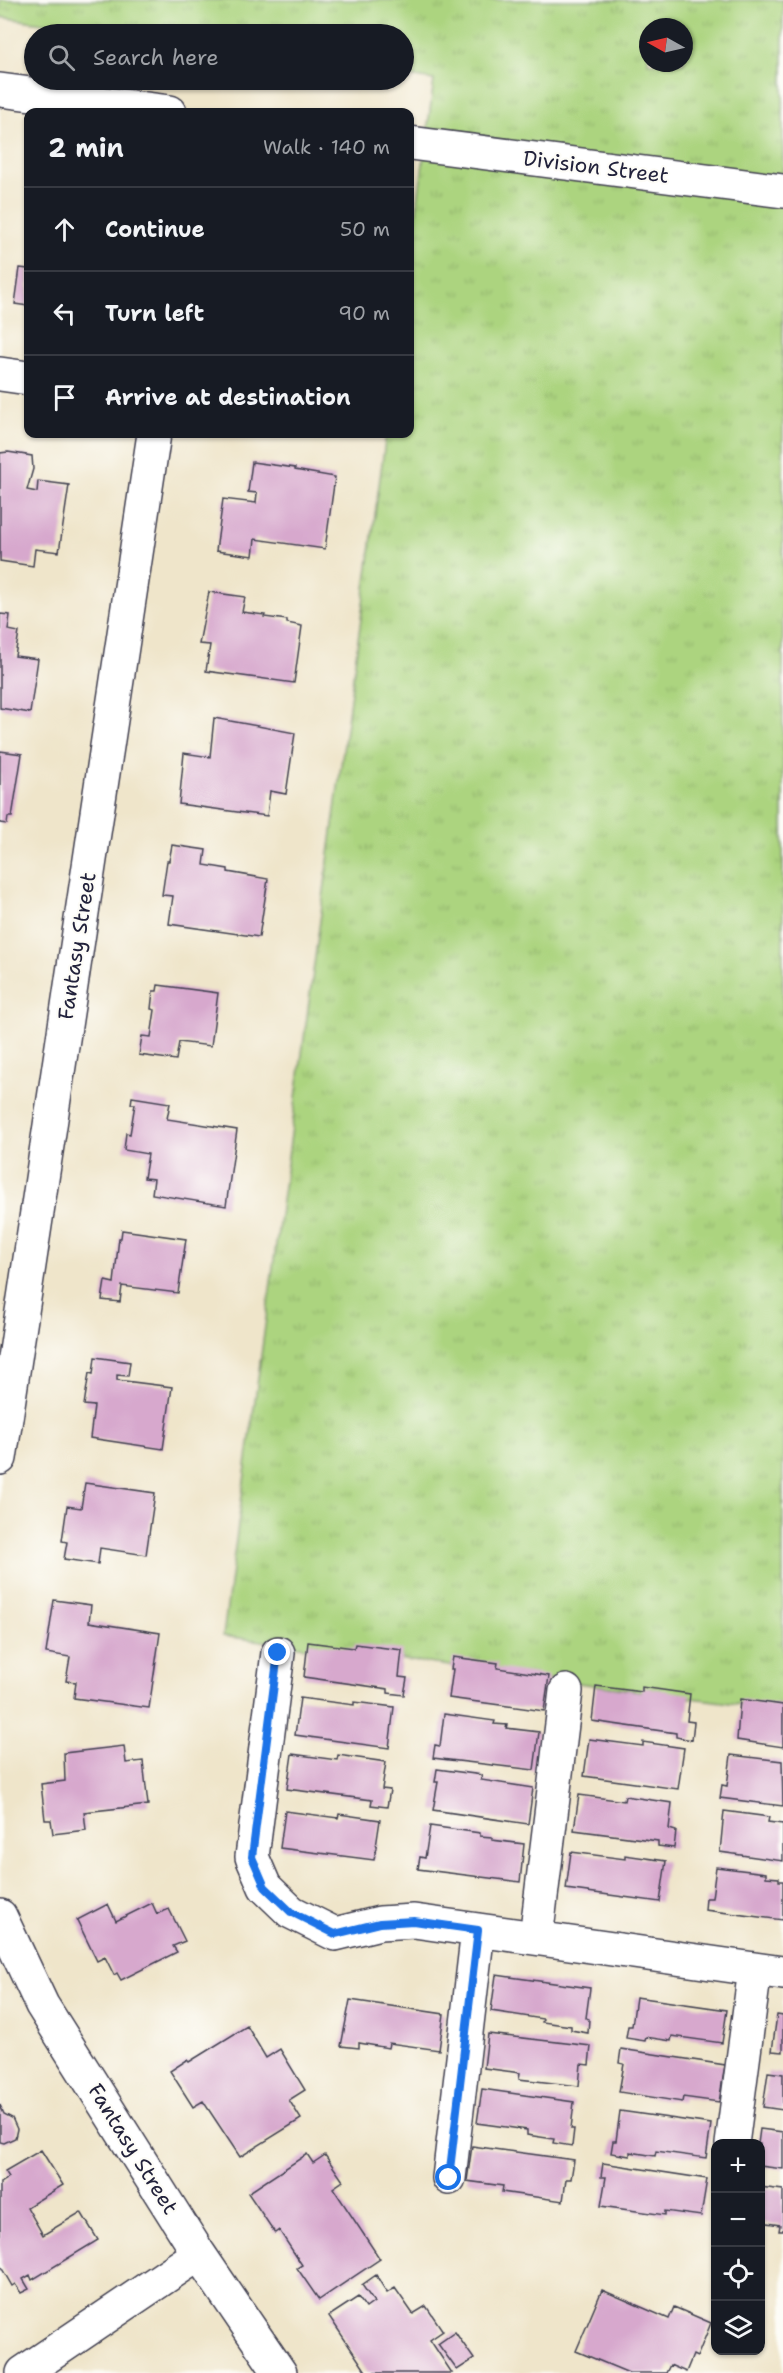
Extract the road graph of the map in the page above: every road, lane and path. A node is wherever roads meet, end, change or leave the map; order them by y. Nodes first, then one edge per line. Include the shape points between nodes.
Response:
1 (0, 90) edge
2 (139, 108) edge
3 (414, 144) edge
4 (783, 191) edge
5 (0, 374) edge
6 (24, 377) edge
7 (153, 438) edge
8 (0, 1458) edge
9 (278, 1653) dead end
10 (566, 1691) dead end
11 (0, 1916) edge
12 (478, 1930) junction
13 (536, 1938) junction
14 (769, 1971) edge
15 (733, 2139) edge
16 (449, 2178) dead end
17 (199, 2254) junction
18 (22, 2373) edge
19 (280, 2373) edge

1 - 2 street
3 - 4 street, Division Street
5 - 6 street
7 - 8 street, Fantasy Street
9 - 12 street via 252,1857 265,1887 291,1912 335,1934 380,1923 414,1921
10 - 13 street
11 - 17 street, Fantasy Street via 42,2005
12 - 13 street
12 - 16 street
13 - 14 street
14 - 15 street
17 - 18 street
17 - 19 street, Fantasy Street

